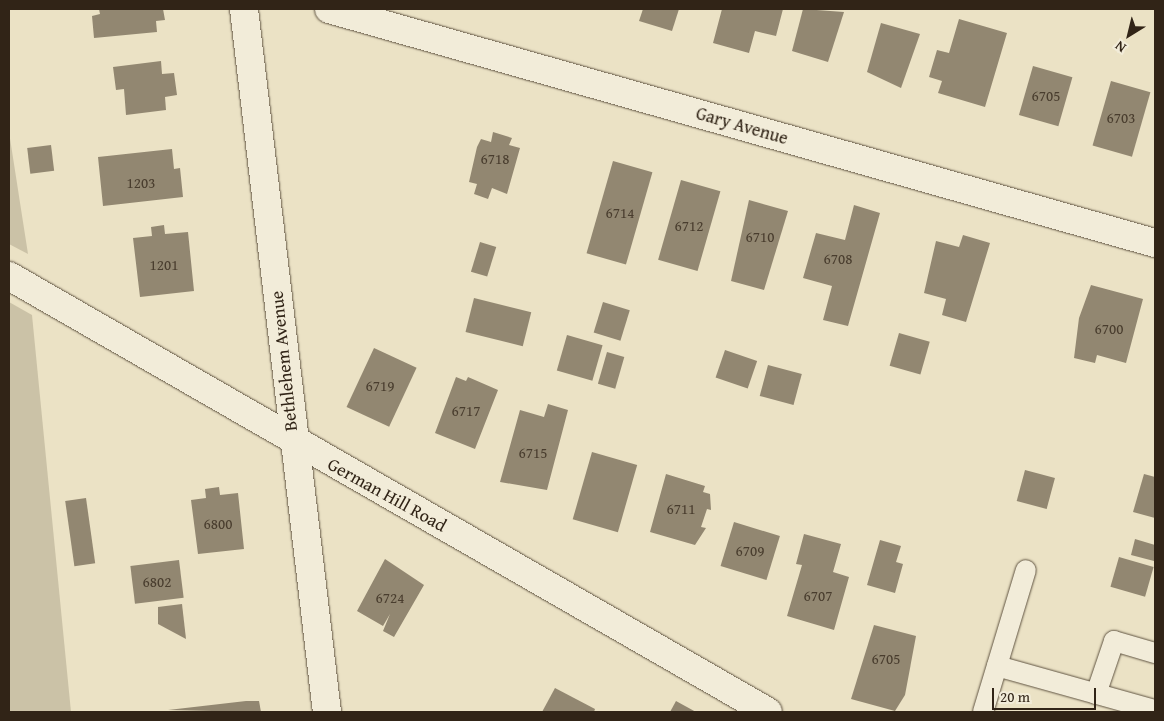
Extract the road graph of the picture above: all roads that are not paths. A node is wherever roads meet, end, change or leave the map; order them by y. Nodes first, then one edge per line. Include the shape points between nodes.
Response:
1 (244, 9) edge
2 (330, 9) edge
3 (1155, 243) edge
4 (9, 276) edge
5 (293, 442) junction
6 (1026, 570) dead end
7 (1155, 653) edge
8 (997, 666) junction
9 (1096, 694) junction
10 (1155, 710) edge
11 (327, 712) edge
12 (768, 712) edge
13 (983, 712) edge

1 - 5 street, Bethlehem Avenue
2 - 3 street, Gary Avenue
4 - 5 street, German Hill Road
5 - 11 street, Bethlehem Avenue
5 - 12 street, German Hill Road
6 - 8 lane
7 - 9 lane via 1114,641
8 - 9 lane
8 - 13 lane
9 - 10 lane

